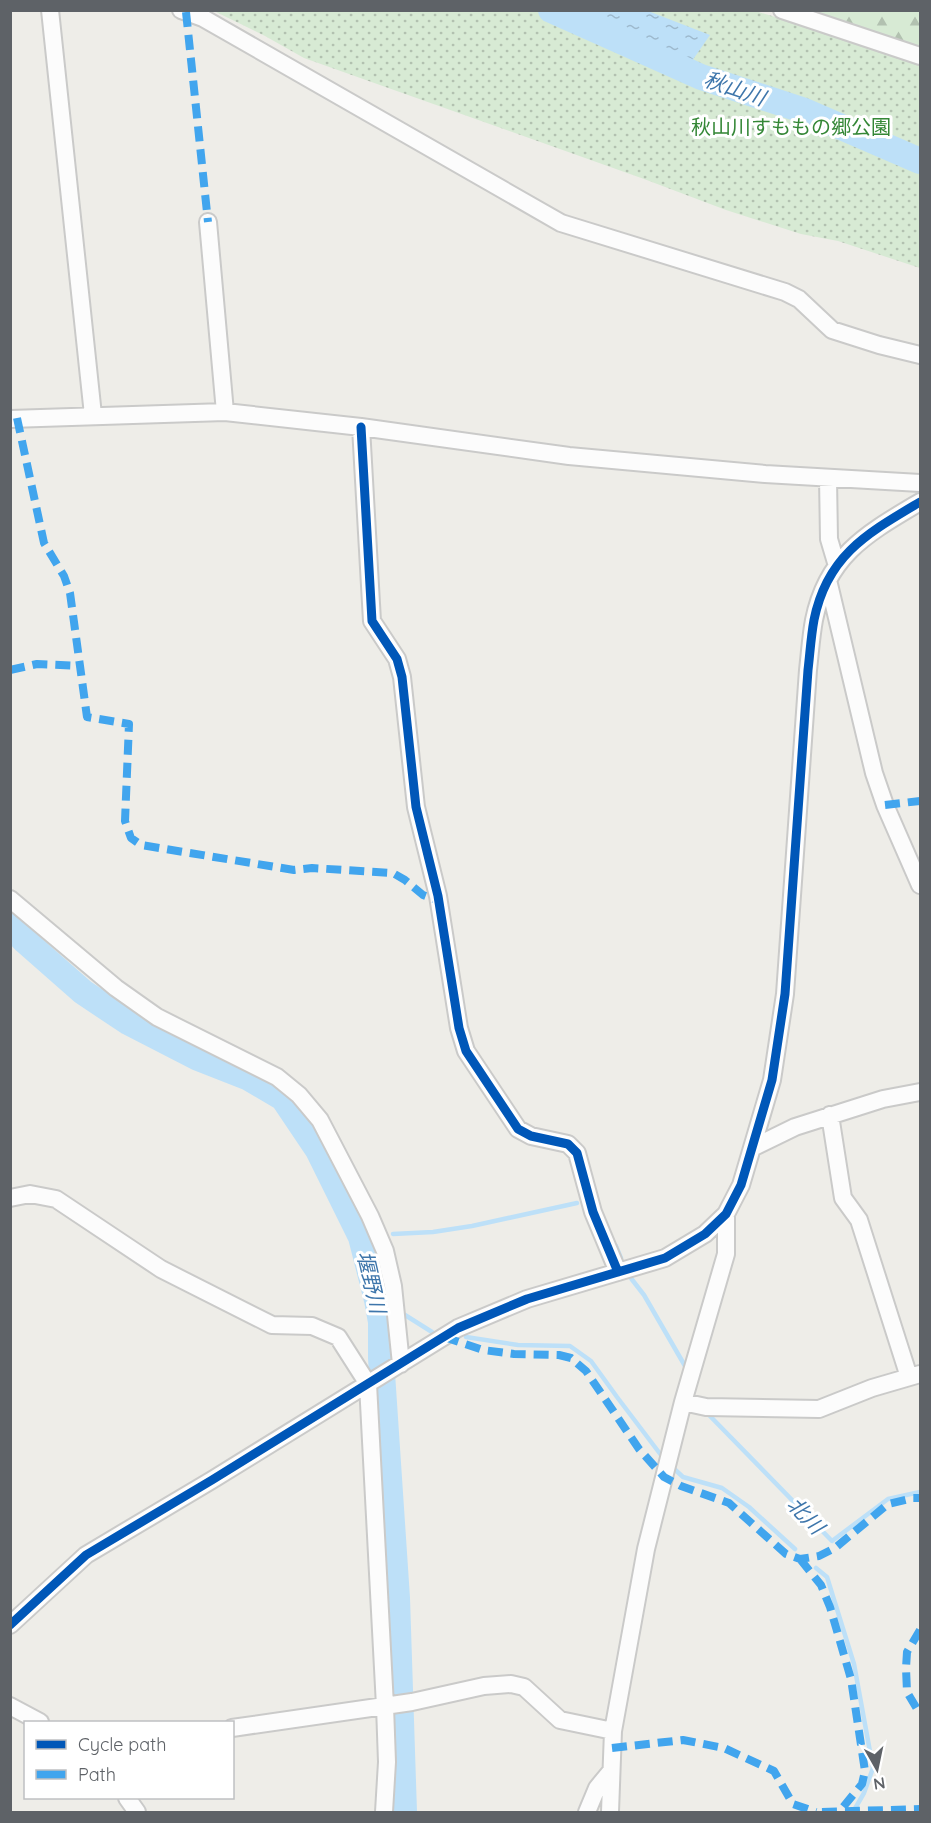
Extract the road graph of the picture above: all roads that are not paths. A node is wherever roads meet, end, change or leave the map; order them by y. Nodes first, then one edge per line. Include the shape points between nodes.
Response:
1 (50, 10) edge
2 (182, 10) edge
3 (782, 10) edge
4 (921, 56) edge
5 (208, 222) dead end
6 (921, 355) edge
7 (225, 412) junction
8 (93, 415) junction
9 (10, 419) edge
10 (361, 427) junction
11 (828, 478) junction
12 (921, 483) edge
13 (921, 502) edge
14 (832, 572) junction
15 (921, 885) edge
16 (10, 899) edge
17 (921, 1092) edge
18 (830, 1115) junction
19 (752, 1148) junction
20 (10, 1198) edge
21 (726, 1214) junction
22 (618, 1272) junction
23 (398, 1365) junction
24 (915, 1376) edge
25 (371, 1382) junction
26 (683, 1402) junction
27 (10, 1625) edge
28 (10, 1706) edge
29 (386, 1706) junction
30 (38, 1721) edge
31 (234, 1728) edge
32 (614, 1731) junction
33 (611, 1771) junction
34 (128, 1799) edge
35 (137, 1812) edge
36 (384, 1812) edge
37 (586, 1812) edge
38 (610, 1812) edge

1 - 8 street
2 - 6 street via 203,18 561,223 785,292 799,299 832,330
3 - 4 street
5 - 7 street
7 - 8 street
7 - 10 street
8 - 9 street
10 - 11 street via 569,456
10 - 22 street via 372,621 397,659 402,677 416,807 438,896 459,1028 466,1051 518,1130 568,1144 577,1153 593,1212
11 - 12 street
11 - 14 street
13 - 14 street via 873,530 846,553
14 - 15 street via 874,773
14 - 19 street via 814,619 808,670 779,1039 772,1080
16 - 23 street via 116,988 157,1017 277,1077 320,1120 385,1251 393,1286
17 - 18 street
18 - 19 street
18 - 24 street via 843,1198 859,1220
19 - 21 street via 741,1185
20 - 25 street via 30,1194 56,1199 161,1269 272,1325 312,1326 338,1337
21 - 22 street via 705,1234 665,1258
21 - 26 street via 726,1254
22 - 23 street via 527,1299 458,1328
23 - 25 street
24 - 26 street via 819,1409 706,1407
25 - 27 street via 86,1555
25 - 29 street
26 - 32 street via 646,1550
28 - 30 street
29 - 31 street
29 - 32 street via 511,1684 524,1687 560,1720
29 - 36 street
32 - 33 street
33 - 37 street via 597,1788
33 - 38 street
34 - 35 street

